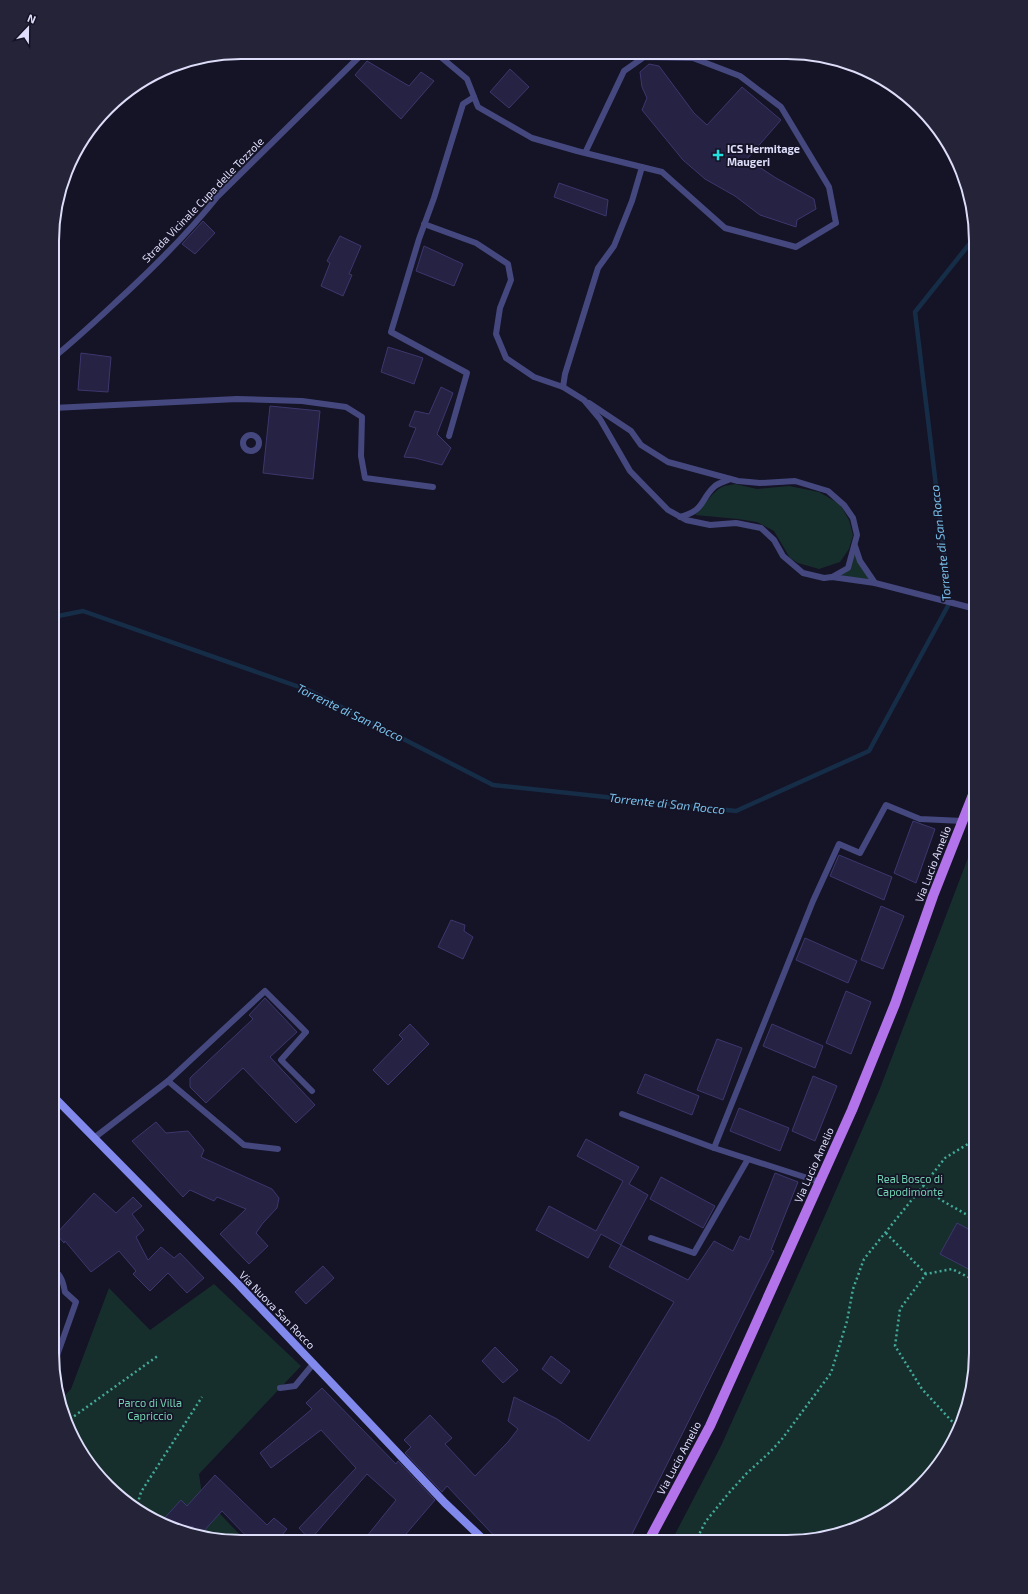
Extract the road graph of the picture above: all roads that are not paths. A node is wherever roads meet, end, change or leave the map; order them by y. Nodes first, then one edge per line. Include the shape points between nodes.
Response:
1 (357, 59) edge
2 (443, 59) edge
3 (641, 59) edge
4 (701, 59) edge
5 (474, 97) junction
6 (585, 152) junction
7 (642, 167) junction
8 (424, 224) junction
9 (59, 353) edge
10 (563, 387) junction
11 (584, 400) junction
12 (59, 408) edge
13 (449, 436) dead end
14 (730, 479) junction
15 (433, 487) dead end
16 (680, 517) junction
17 (855, 546) junction
18 (832, 577) junction
19 (874, 584) junction
20 (969, 607) edge
21 (969, 805) edge
22 (963, 821) junction
23 (168, 1080) junction
24 (312, 1091) dead end
25 (59, 1101) edge
26 (622, 1114) dead end
27 (94, 1138) junction
28 (714, 1148) junction
29 (278, 1149) dead end
30 (748, 1159) junction
31 (820, 1182) junction
32 (651, 1238) dead end
33 (59, 1273) edge
34 (59, 1350) edge
35 (314, 1364) junction
36 (280, 1388) dead end
37 (479, 1535) edge
38 (652, 1535) edge

1 - 9 lane, Strada Vicinale Cupa delle Tozzole via 218,196 159,261
2 - 5 lane via 467,79
3 - 6 lane via 624,71
4 - 7 lane via 740,76 781,107 828,187 836,223 796,247 725,228 662,172
5 - 6 lane via 478,107 532,138
5 - 8 lane via 463,104
6 - 7 lane
7 - 10 lane via 614,246 598,268
8 - 10 lane via 476,243 508,264 511,280 500,308 496,334 506,358 534,377
8 - 13 lane via 391,332 467,373
10 - 11 lane
11 - 14 lane via 631,431 641,445 668,462
11 - 16 lane via 600,419 630,471 668,510
12 - 15 lane via 237,399 302,401 346,407 362,417 361,456 365,478
14 - 16 lane via 716,486 700,507
14 - 17 lane via 760,483 795,481 828,491 844,505 853,518 857,534
16 - 18 lane via 710,525 736,523 761,528 774,540 783,556 803,573 824,578
17 - 18 lane via 848,568
17 - 19 lane via 860,561
18 - 19 lane
19 - 20 lane
21 - 22 main road, Via Lucio Amelio
22 - 28 lane via 920,819 886,805 860,853 839,844 813,901
22 - 31 main road, Via Lucio Amelio via 895,1004
23 - 24 lane via 264,991 306,1032 281,1060
23 - 27 lane
23 - 29 lane via 244,1145
25 - 27 main road, Via Nuova San Rocco
26 - 28 lane
27 - 35 main road, Via Nuova San Rocco
28 - 30 lane
30 - 31 lane
30 - 32 lane via 694,1253
31 - 38 main road, Via Lucio Amelio via 710,1426
33 - 34 lane via 65,1292 76,1302
35 - 36 lane via 296,1386
35 - 37 main road, Via Nuova San Rocco via 445,1503

